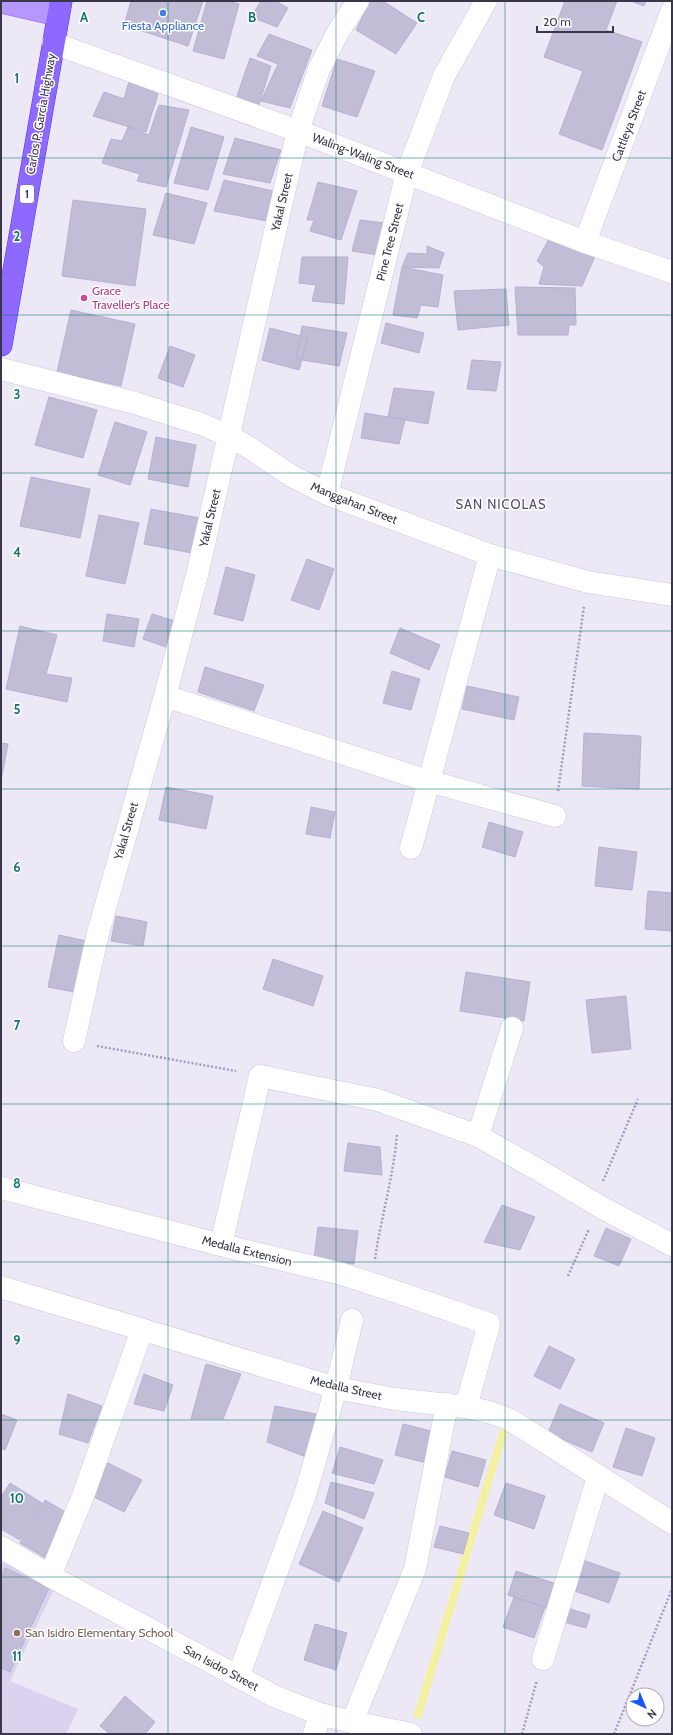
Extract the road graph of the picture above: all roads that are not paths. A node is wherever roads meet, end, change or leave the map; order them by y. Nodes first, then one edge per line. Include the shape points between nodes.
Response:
1 (358, 1) edge
2 (486, 1) edge
3 (1, 2) edge
4 (60, 8) edge
5 (672, 10) edge
6 (54, 43) junction
7 (298, 131) junction
8 (407, 173) junction
9 (585, 242) junction
10 (672, 272) edge
11 (1, 345) edge
12 (1, 369) edge
13 (229, 436) junction
14 (327, 494) junction
15 (490, 555) junction
16 (672, 595) edge
17 (165, 696) junction
18 (428, 781) junction
19 (555, 816) road end
20 (411, 848) dead end
21 (512, 1028) dead end
22 (74, 1042) road end
23 (478, 1136) junction
24 (1, 1188) edge
25 (221, 1245) junction
26 (672, 1245) edge
27 (3, 1293) edge
28 (352, 1320) dead end
29 (142, 1330) junction
30 (336, 1388) junction
31 (457, 1406) junction
32 (598, 1477) junction
33 (672, 1523) edge
34 (1, 1547) edge
35 (50, 1576) junction
36 (543, 1659) road end
37 (238, 1677) junction
38 (352, 1722) junction
39 (317, 1724) edge
40 (411, 1734) edge

1 - 7 street, Yakal Street via 319,69
2 - 8 street, Pine Tree Street via 444,76
3 - 4 main road
4 - 6 highway, Carlos P. Garcia Highway / 1
5 - 9 street, Cattleya Street
6 - 7 street, Waling-Waling Street
6 - 11 highway, Carlos P. Garcia Highway / 1
7 - 8 street, Waling-Waling Street
7 - 13 street, Yakal Street
8 - 9 street, Waling-Waling Street
8 - 14 street, Pine Tree Street
9 - 10 street, Waling-Waling Street
12 - 13 street, Manggahan Street via 135,403
13 - 14 street, Manggahan Street
13 - 17 street, Yakal Street via 197,575
14 - 15 street, Manggahan Street
15 - 16 street, Manggahan Street via 588,582
15 - 18 street
17 - 18 street
17 - 22 street, Yakal Street via 98,933
18 - 19 street
18 - 20 street
21 - 23 street
23 - 25 street via 378,1100 260,1076
23 - 26 street via 596,1205
24 - 25 street, Medalla Extension
25 - 31 street, Medalla Extension via 342,1274 489,1324
27 - 29 street, Medalla Street
28 - 30 street
29 - 30 street, Medalla Street
29 - 35 street via 83,1496
30 - 31 street, Medalla Street via 395,1399
30 - 37 street via 305,1495
31 - 32 street, Medalla Street via 489,1412 508,1420
31 - 38 street via 415,1569
32 - 33 street, Medalla Street
32 - 36 street
34 - 35 street, San Isidro Street
35 - 37 street, San Isidro Street
37 - 39 street, San Isidro Street via 276,1697
38 - 39 street, San Isidro Street
38 - 40 street, San Isidro Street

